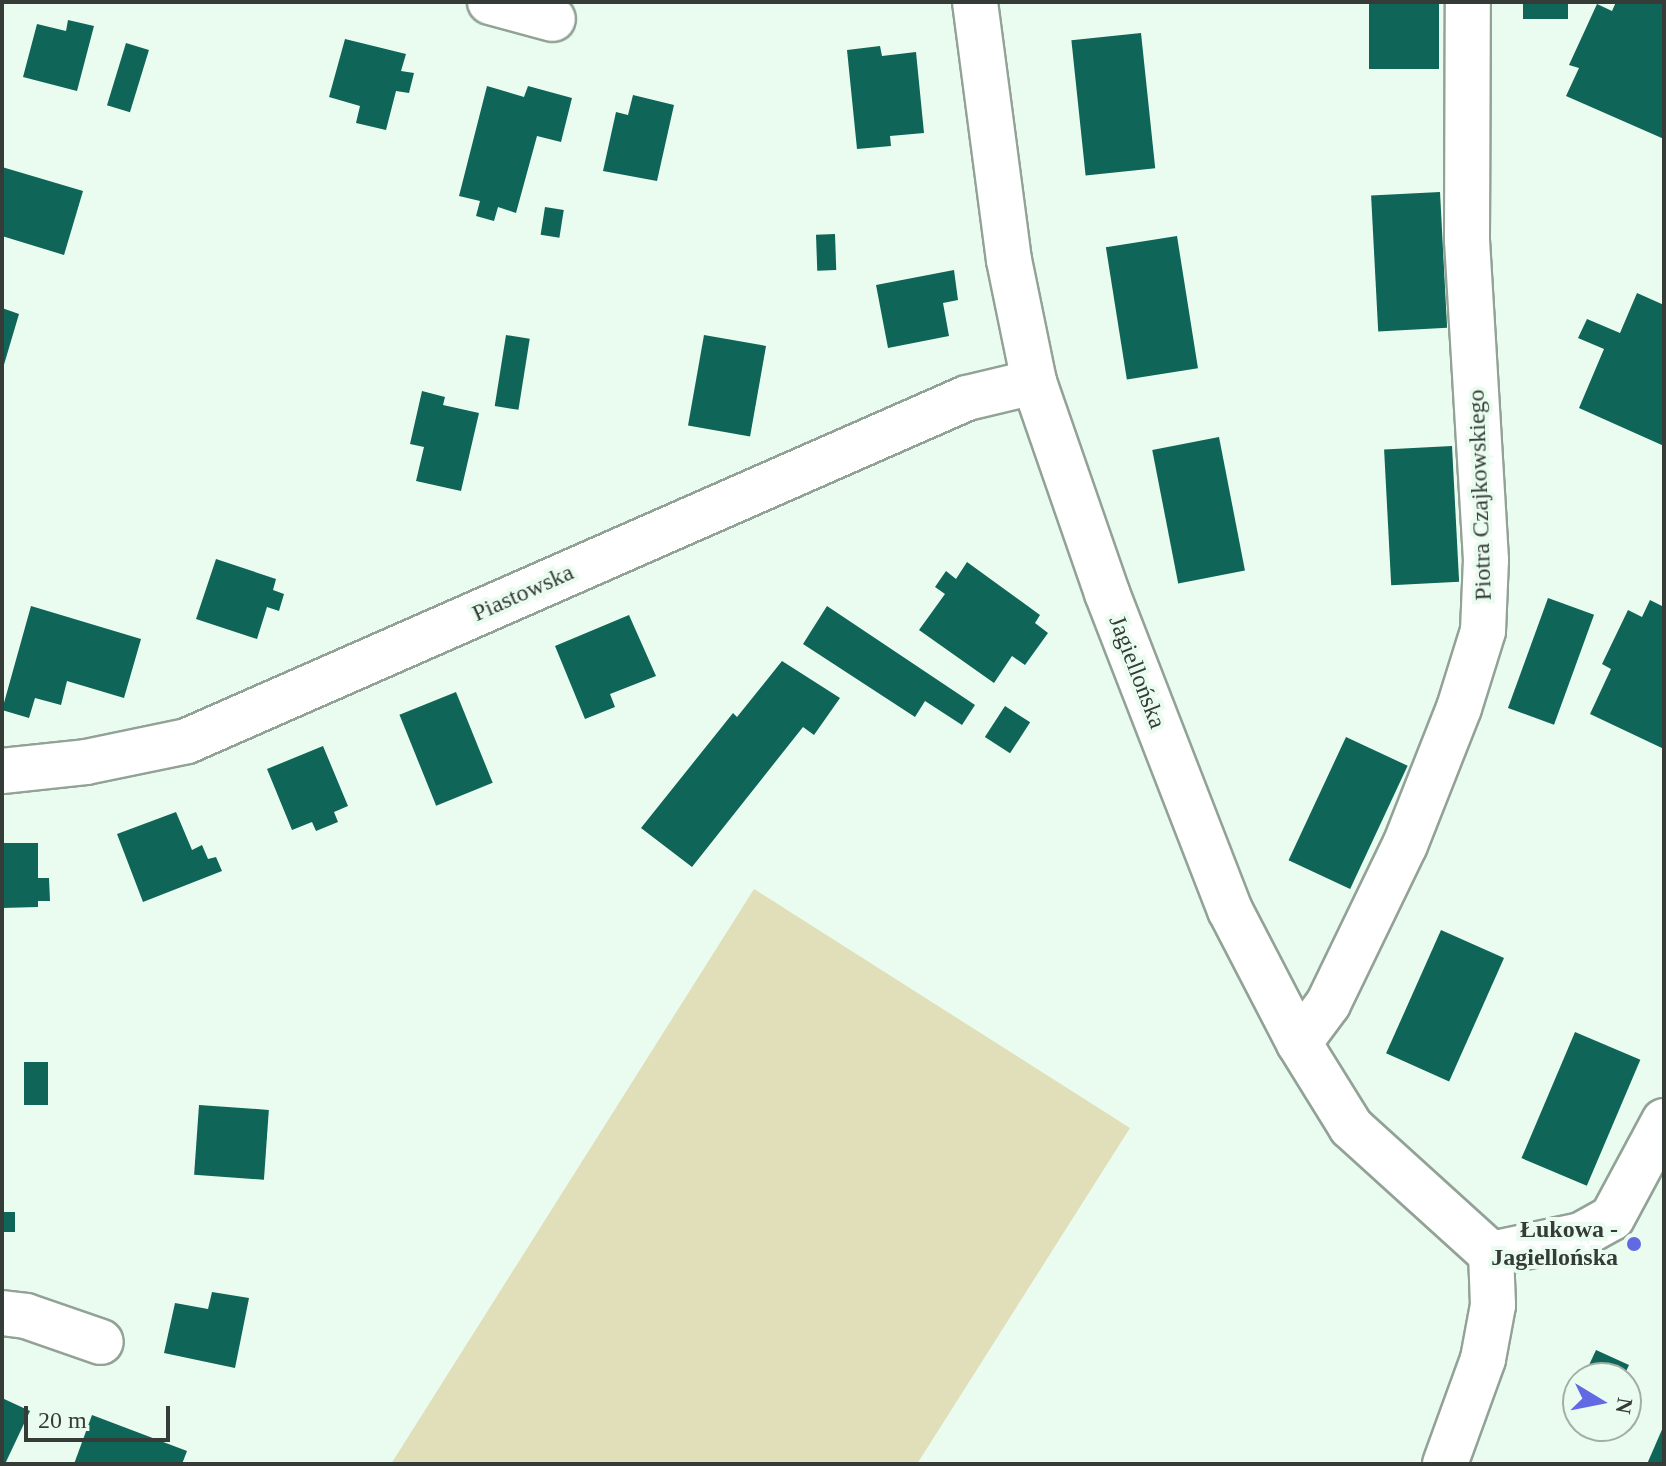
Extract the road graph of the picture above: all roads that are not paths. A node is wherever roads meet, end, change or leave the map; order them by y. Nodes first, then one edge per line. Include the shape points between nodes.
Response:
1 (490, 2) edge
2 (975, 2) edge
3 (1468, 2) edge
4 (553, 19) dead end
5 (1034, 382) junction
6 (2, 771) edge
7 (1299, 1043) junction
8 (1664, 1121) edge
9 (1491, 1254) junction
10 (2, 1313) edge
11 (101, 1342) dead end
12 (1445, 1464) edge

1 - 4 street
2 - 5 street, Jagiellońska via 1009,260
3 - 7 street, Piotra Czajkowskiego via 1467,224 1486,560 1483,631 1405,845 1328,1004
5 - 6 street, Piastowska via 967,398 187,741 86,762
5 - 7 street, Jagiellońska via 1107,593 1230,910
7 - 9 street, Jagiellońska via 1351,1127
8 - 9 street via 1612,1218 1581,1235
9 - 12 street via 1493,1305 1483,1359
10 - 11 street

